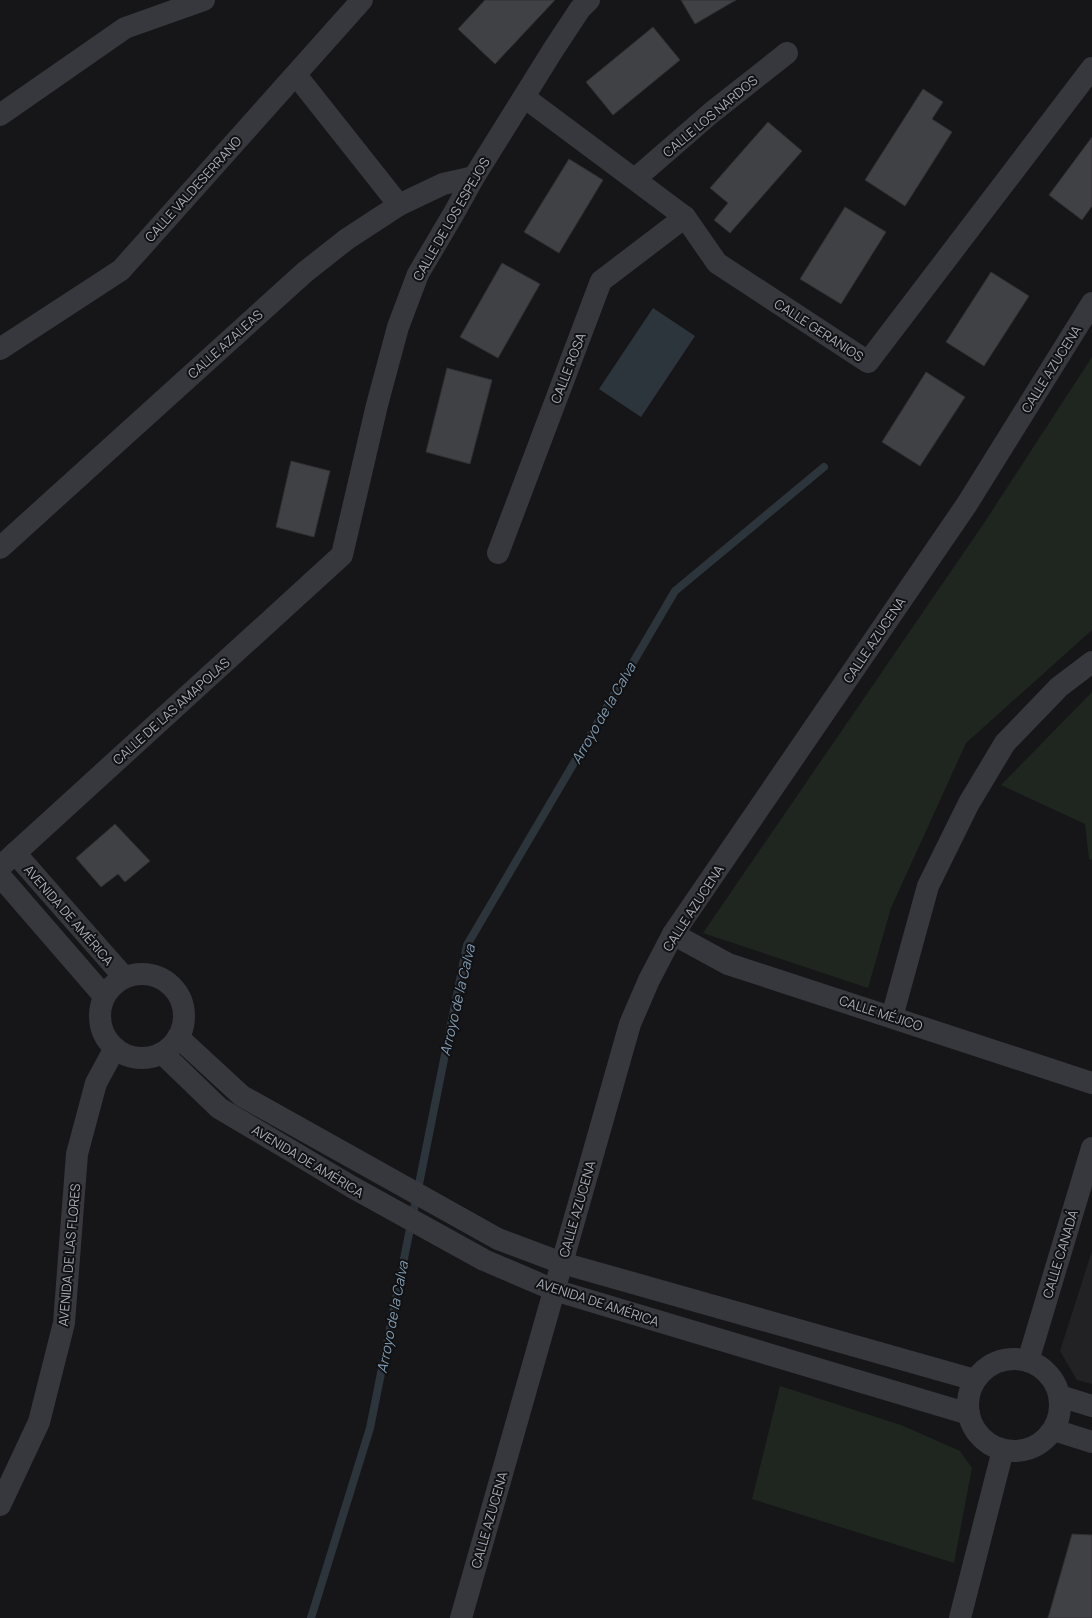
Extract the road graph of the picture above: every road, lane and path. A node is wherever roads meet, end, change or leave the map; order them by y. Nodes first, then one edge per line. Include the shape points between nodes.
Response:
1 (204, 0) edge
2 (362, 0) edge
3 (589, 0) edge
4 (787, 53) dead end
5 (1092, 68) edge
6 (296, 75) junction
7 (524, 97) junction
8 (0, 114) edge
9 (474, 177) junction
10 (635, 179) junction
11 (399, 205) junction
12 (685, 217) junction
13 (1092, 303) edge
14 (0, 349) edge
15 (0, 548) edge
16 (498, 553) dead end
17 (342, 555) joint
18 (1092, 662) edge
19 (8, 860) edge
20 (0, 876) edge
21 (673, 934) junction
22 (124, 977) junction
23 (104, 996) junction
24 (892, 1017) junction
25 (178, 1037) junction
26 (115, 1048) junction
27 (162, 1053) junction
28 (1092, 1083) edge
29 (1092, 1148) edge
30 (562, 1263) junction
31 (554, 1290) junction
32 (1028, 1361) junction
33 (975, 1380) junction
34 (1060, 1396) junction
35 (1092, 1406) edge
36 (969, 1414) junction
37 (1054, 1430) junction
38 (1092, 1442) edge
39 (1003, 1450) junction
40 (0, 1504) edge
41 (461, 1618) edge
42 (960, 1618) edge

1 - 8 street via 125,28
2 - 6 street, CALLE VALDESERRANO
3 - 7 street, CALLE DE LOS ESPEJOS via 580,9
4 - 10 street, CALLE LOS NARDOS via 711,113
5 - 12 street, CALLE GERANIOS via 868,362 717,263
6 - 11 street
6 - 14 street, CALLE VALDESERRANO via 121,270
7 - 9 street, CALLE DE LOS ESPEJOS
7 - 10 street, CALLE GERANIOS
9 - 11 street, CALLE AZALEAS via 443,184
9 - 17 street, CALLE DE LOS ESPEJOS via 418,274 398,327 377,404
10 - 12 street, CALLE GERANIOS
11 - 15 street, CALLE AZALEAS via 347,239 305,272
12 - 16 street, CALLE ROSA via 601,281
13 - 21 street, CALLE AZUCENA via 967,504
17 - 19 street, CALLE DE LAS AMAPOLAS
18 - 24 street via 1059,687 1005,743 969,803 928,886
19 - 22 street, AVENIDA DE AMÉRICA
20 - 23 street, AVENIDA DE AMÉRICA
21 - 24 street, CALLE MÉJICO via 728,964
21 - 30 street, CALLE AZUCENA via 630,1024
22 - 23 street via 112,985
22 - 25 street via 137,973 151,974 164,979 174,988 181,1000 184,1014
23 - 26 street via 99,1010 100,1024 105,1037
24 - 28 street, CALLE MÉJICO
25 - 27 street via 172,1046
25 - 30 street, AVENIDA DE AMÉRICA via 242,1096 498,1239
26 - 27 street via 125,1055 138,1058
26 - 40 street, AVENIDA DE LAS FLORES via 96,1083 77,1154 64,1323 39,1422
27 - 31 street, AVENIDA DE AMÉRICA via 219,1108 352,1187 484,1260
29 - 32 street, CALLE CANADÁ
30 - 31 street, CALLE AZUCENA
30 - 33 street, AVENIDA DE AMÉRICA
31 - 36 street, AVENIDA DE AMÉRICA
31 - 41 street, CALLE AZUCENA
32 - 33 street via 1013,1358 998,1362 985,1369
32 - 34 street via 1049,1374
33 - 36 street via 968,1402
34 - 35 street
34 - 37 street via 1060,1414
36 - 39 street via 973,1426 981,1437
37 - 38 street
37 - 39 street via 1044,1441 1032,1448 1018,1451
39 - 42 street

